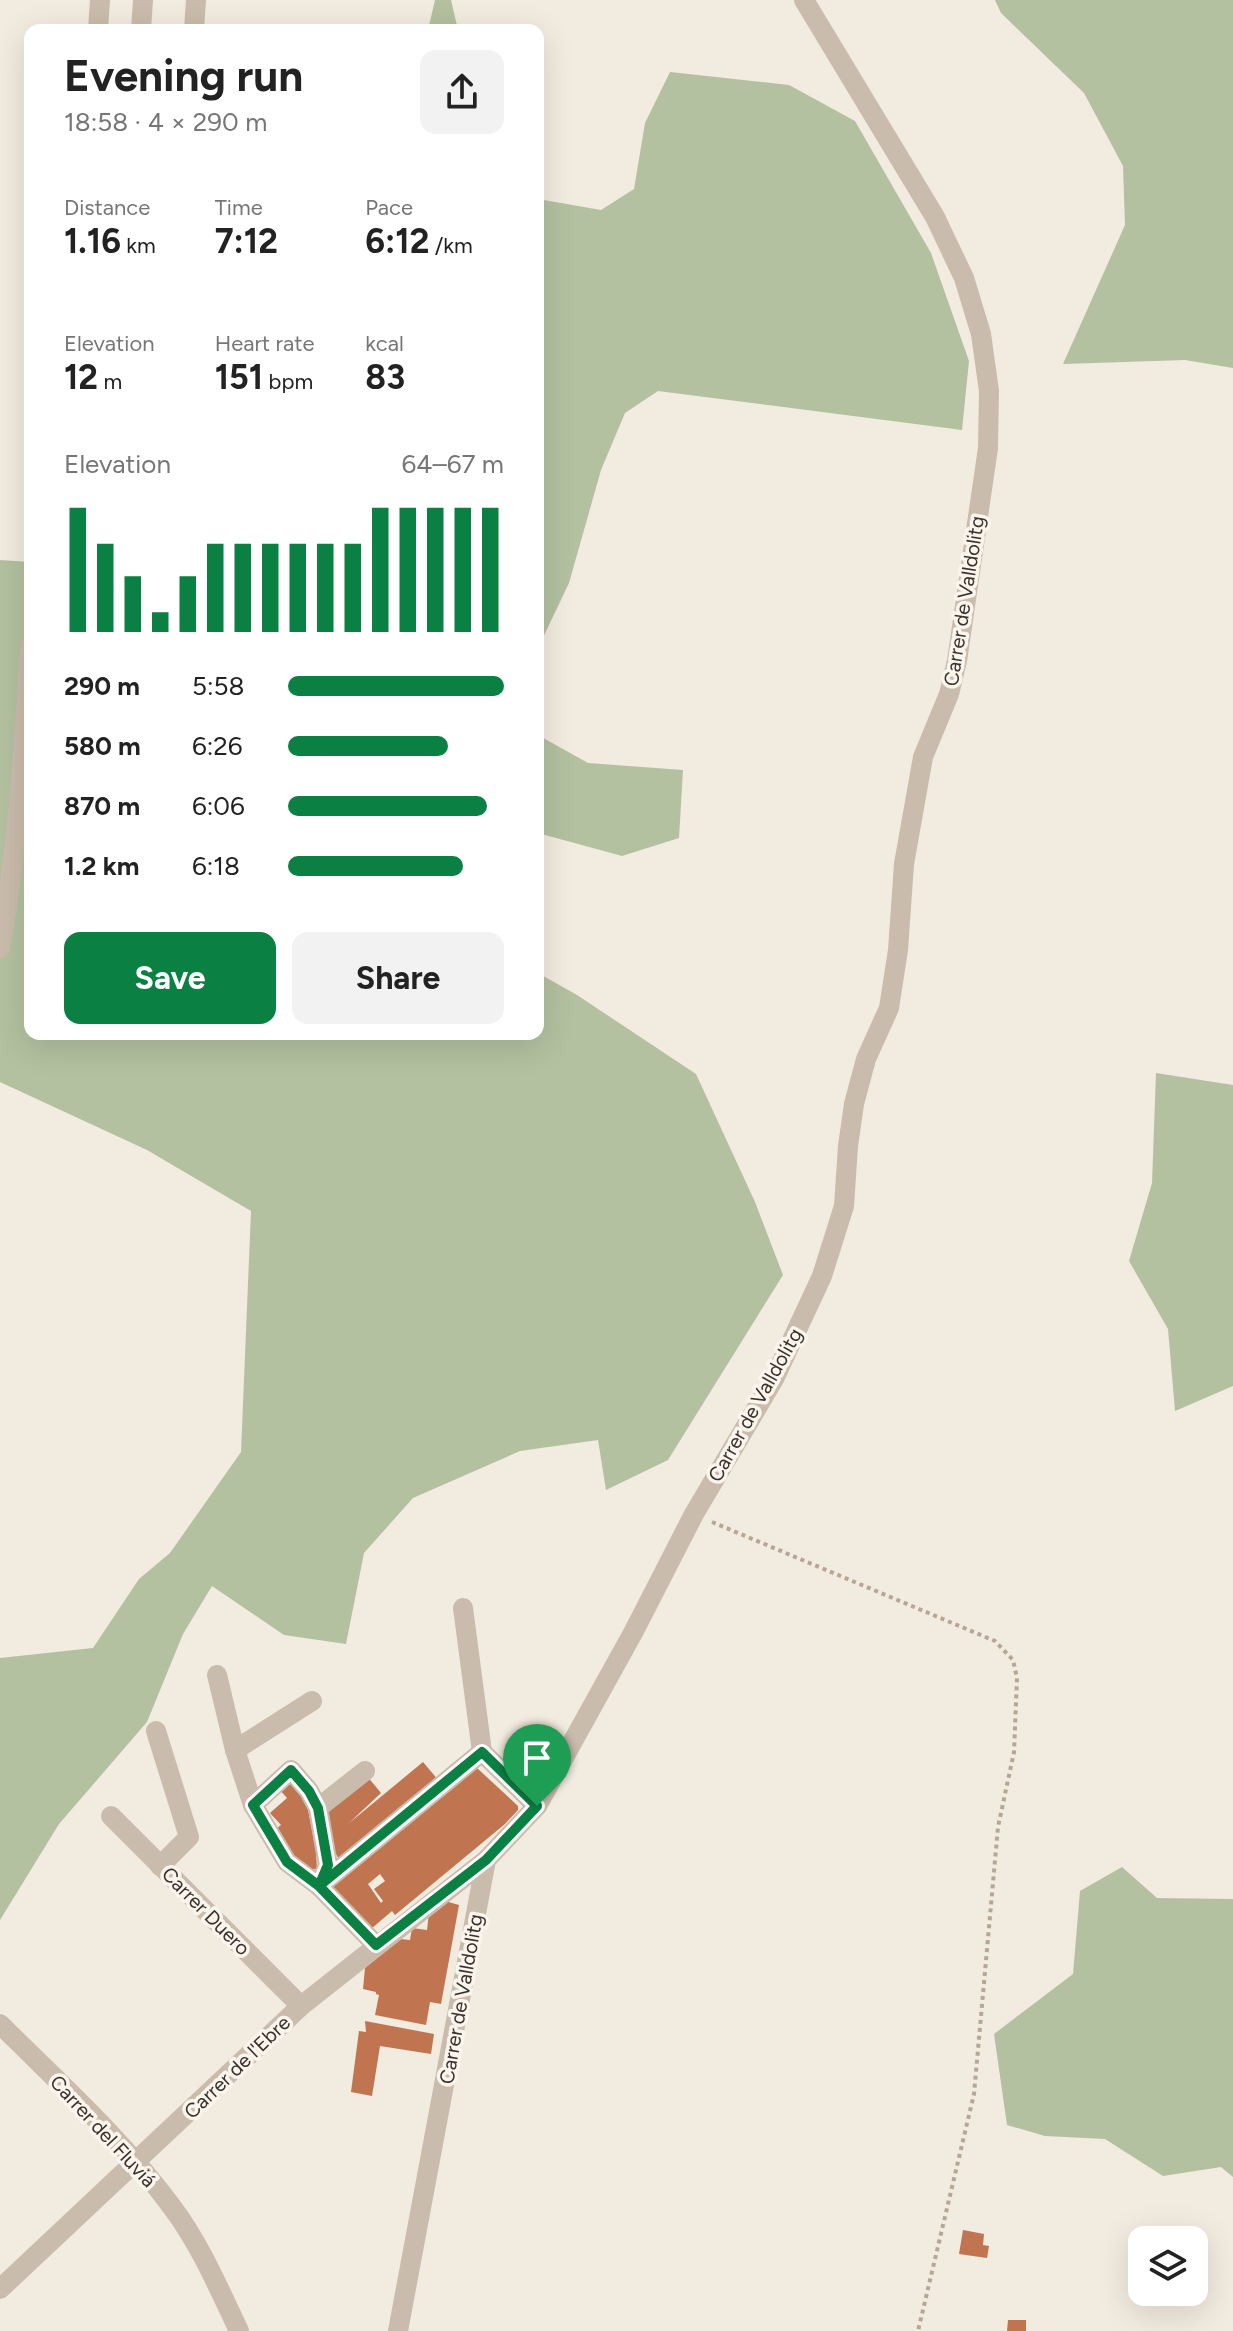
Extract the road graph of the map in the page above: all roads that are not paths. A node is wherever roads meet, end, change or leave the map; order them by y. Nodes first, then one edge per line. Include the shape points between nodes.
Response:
1 (100, 0) edge
2 (143, 0) edge
3 (196, 0) edge
4 (804, 0) edge
5 (98, 24) edge
6 (141, 24) edge
7 (194, 24) edge
8 (24, 756) edge
9 (0, 948) edge
10 (463, 1608) dead end
11 (217, 1675) dead end
12 (312, 1701) dead end
13 (156, 1731) dead end
14 (235, 1750) junction
15 (482, 1752) junction
16 (365, 1771) dead end
17 (253, 1805) junction
18 (537, 1806) junction
19 (318, 1808) junction
20 (111, 1816) dead end
21 (486, 1860) junction
22 (160, 1866) junction
23 (319, 1886) junction
24 (376, 1945) junction
25 (301, 2006) junction
26 (0, 2024) edge
27 (137, 2162) junction
28 (0, 2289) edge
29 (239, 2331) edge
30 (398, 2331) edge

1 - 5 street
2 - 6 street
3 - 7 street
4 - 18 street, Carrer de Valldolitg via 935,217 964,278 981,334 989,391 988,448 957,661 923,757 904,864 889,1008 866,1059 854,1104 844,1206 822,1276 774,1379 694,1514
8 - 9 street
10 - 15 street
11 - 14 street
12 - 14 street
13 - 22 street via 189,1837
14 - 17 street
15 - 18 street
15 - 23 street
16 - 19 street
17 - 19 street via 291,1770
17 - 23 street via 287,1862
18 - 21 street, Carrer de Valldolitg
19 - 23 street via 328,1865
20 - 22 street, Carrer Duero
21 - 24 street, Carrer de l'Ebre
21 - 30 street, Carrer de Valldolitg
22 - 25 street, Carrer Duero
23 - 24 street
24 - 25 street, Carrer de l'Ebre
25 - 27 street, Carrer de l'Ebre
26 - 27 street, Carrer del Fluviá
27 - 28 street, Carrer de l'Ebre
27 - 29 street, Carrer del Fluviá via 174,2210

